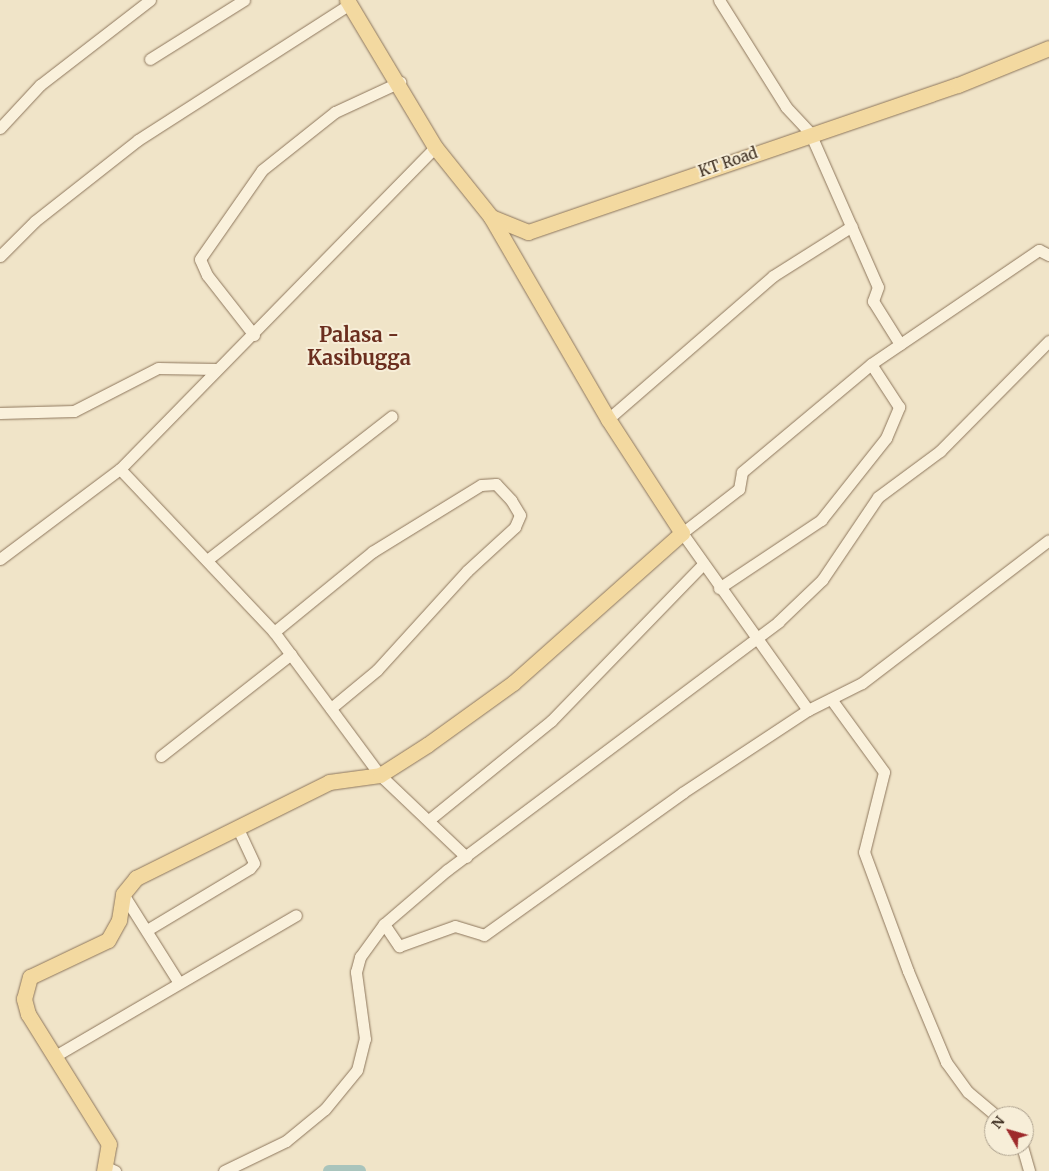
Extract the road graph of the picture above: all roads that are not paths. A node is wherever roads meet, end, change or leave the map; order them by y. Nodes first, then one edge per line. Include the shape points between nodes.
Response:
1 (150, 0) edge
2 (244, 0) edge
3 (719, 0) edge
4 (349, 2) edge
5 (1049, 48) edge
6 (150, 60) dead end
7 (400, 82) junction
8 (0, 128) edge
9 (810, 133) junction
10 (435, 147) junction
11 (491, 217) junction
12 (852, 226) junction
13 (1049, 255) edge
14 (0, 256) edge
15 (254, 335) junction
16 (1049, 341) edge
17 (900, 344) junction
18 (871, 364) junction
19 (216, 369) junction
20 (0, 413) edge
21 (392, 416) dead end
22 (608, 419) junction
23 (120, 469) junction
24 (682, 533) junction
25 (1049, 540) edge
26 (0, 559) edge
27 (207, 560) junction
28 (703, 564) junction
29 (719, 588) junction
30 (274, 632) junction
31 (753, 638) junction
32 (291, 654) junction
33 (831, 699) junction
34 (331, 708) junction
35 (808, 710) junction
36 (161, 756) dead end
37 (380, 775) junction
38 (430, 819) junction
39 (238, 829) junction
40 (466, 856) junction
41 (123, 894) junction
42 (296, 915) dead end
43 (384, 924) junction
44 (147, 930) junction
45 (179, 983) junction
46 (55, 1056) junction
47 (984, 1108) edge
48 (1024, 1156) edge
49 (108, 1170) edge
50 (224, 1171) edge
51 (1028, 1171) edge

1 - 8 street via 40,84
2 - 6 street
3 - 9 street via 786,107
4 - 7 main road, KT Road
4 - 14 street via 138,140 35,221
5 - 9 main road, KT Road via 958,86
7 - 10 main road, KT Road
7 - 15 street via 335,112 275,158 262,170 200,259 207,275
9 - 11 main road, KT Road via 528,232
9 - 12 street
10 - 11 main road, KT Road
10 - 15 street
11 - 22 main road
12 - 17 street via 878,287 873,301
12 - 22 street via 774,276
13 - 17 street via 1039,250
15 - 19 street
16 - 31 street via 940,451 878,497 822,580 778,622
17 - 18 street
18 - 24 street via 742,472 739,489
18 - 29 street via 900,407 886,438 821,520
19 - 20 street via 158,368 74,411
19 - 23 street
21 - 27 street
22 - 24 main road
23 - 26 street
23 - 27 street
24 - 28 street
24 - 37 main road via 513,683
25 - 33 street via 936,630
27 - 30 street
28 - 29 street
28 - 38 street via 551,721
29 - 31 street
30 - 32 street
30 - 34 street via 372,552 481,485 496,484 511,500 520,515 516,527 466,571 377,670
31 - 35 street
31 - 40 street via 566,785
32 - 34 street
32 - 36 street
33 - 35 street
33 - 47 street via 884,772 864,852 946,1062
34 - 37 street
35 - 43 street via 682,793 484,935 455,926 399,946
37 - 38 street
37 - 39 main road via 329,782
38 - 40 street
39 - 41 main road via 136,878
39 - 44 street via 254,863 250,868
40 - 43 street
41 - 44 street
41 - 46 main road via 120,920 108,940 30,977 24,999 28,1014
42 - 45 street
43 - 50 street via 360,957 356,972 365,1039 357,1070 325,1109 286,1141
44 - 45 street
45 - 46 street
46 - 49 main road via 109,1144
48 - 51 street

